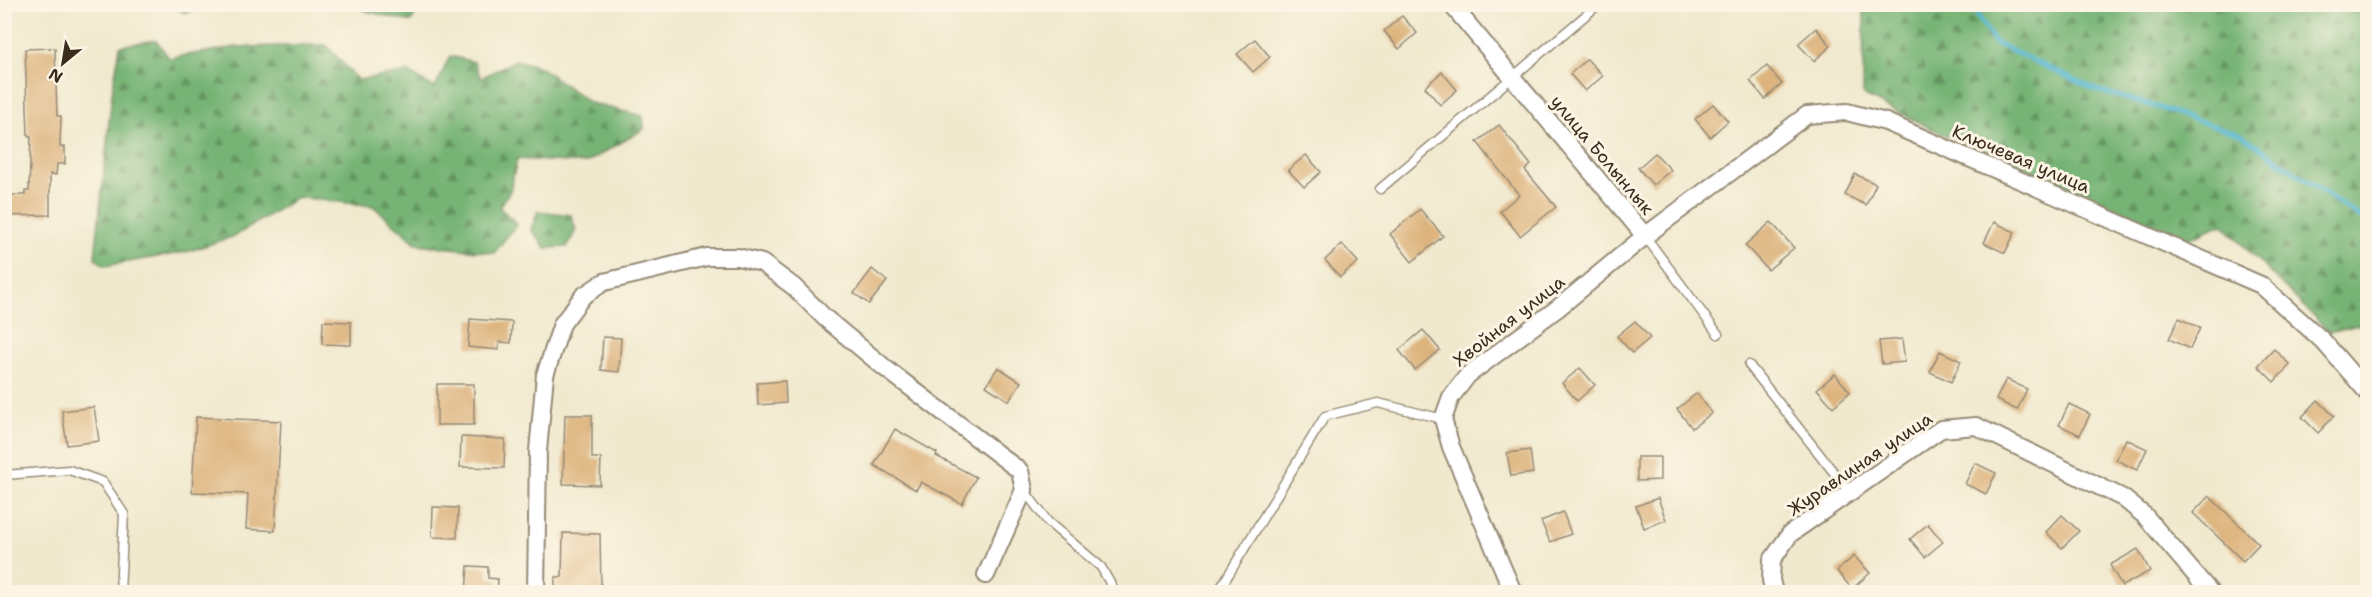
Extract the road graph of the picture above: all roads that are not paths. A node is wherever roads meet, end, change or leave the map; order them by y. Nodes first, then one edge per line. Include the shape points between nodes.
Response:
1 (1451, 4) edge
2 (1599, 4) edge
3 (1510, 77) junction
4 (1380, 189) dead end
5 (1645, 236) junction
6 (1718, 334) dead end
7 (1749, 365) dead end
8 (2367, 393) edge
9 (1443, 419) junction
10 (4, 475) edge
11 (1024, 490) junction
12 (1850, 493) junction
13 (986, 575) dead end
14 (120, 592) edge
15 (536, 592) edge
16 (1115, 592) edge
17 (1218, 592) edge
18 (1514, 592) edge
19 (1774, 592) edge
20 (2210, 592) edge

1 - 3 street, улица Болынлык
2 - 3 lane
3 - 4 lane
3 - 5 street, улица Болынлык
5 - 6 lane, улица Болынлык
5 - 8 street, Ключевая улица via 1807,115 1847,112 1886,122 2261,285 2323,341
5 - 9 street, Хвойная улица via 1468,375 1451,397
7 - 12 lane
9 - 17 lane via 1378,403 1325,416
9 - 18 street via 1451,447
10 - 14 lane via 69,470 103,482 124,514
11 - 13 street
11 - 15 street via 1020,471 885,368 762,263 707,257 604,282 583,296 562,324 545,375 538,451
11 - 16 lane via 1048,522 1101,567
12 - 19 street, Журавлиная улица via 1790,534 1772,560
12 - 20 street, Журавлиная улица via 1941,429 1976,426 2123,498 2145,516

